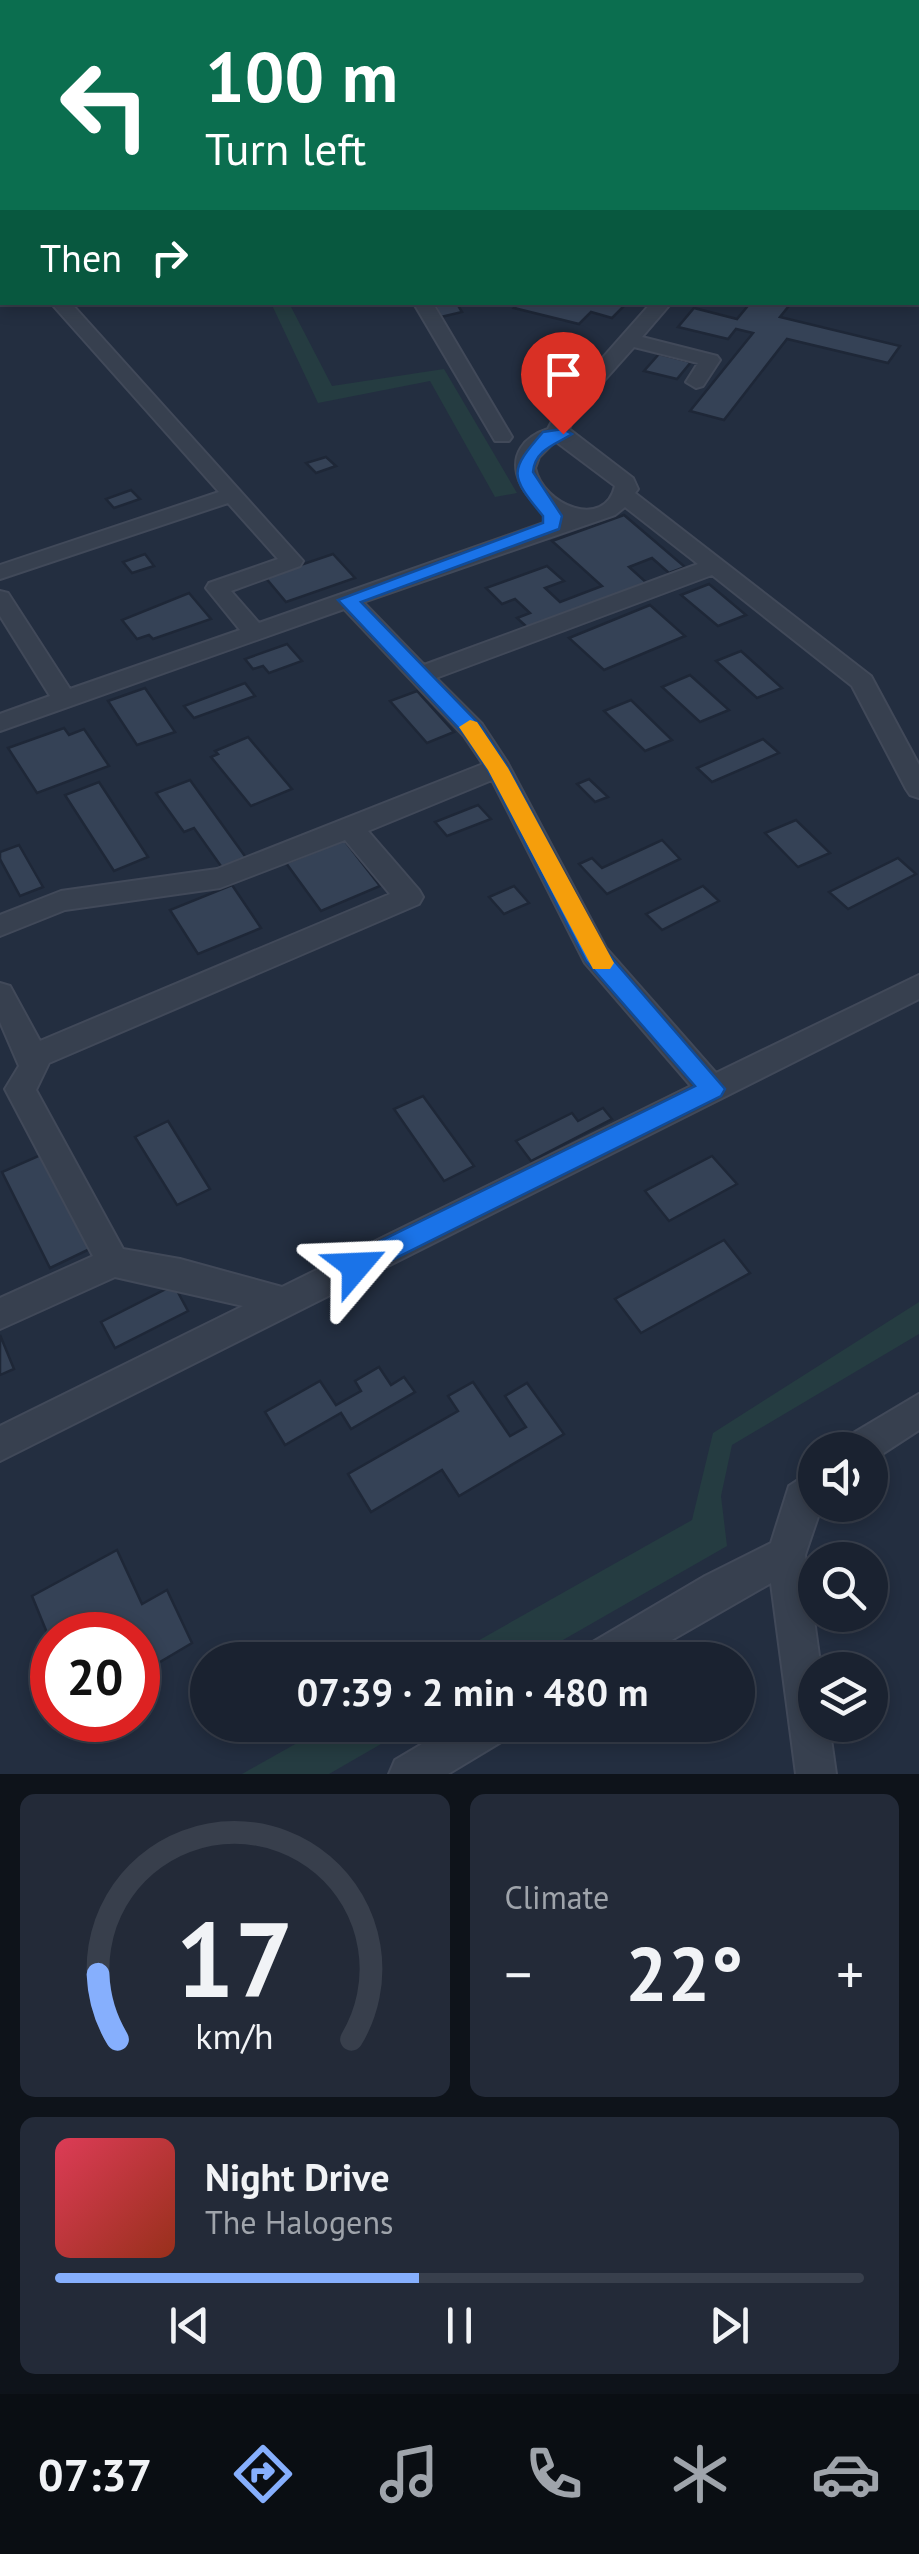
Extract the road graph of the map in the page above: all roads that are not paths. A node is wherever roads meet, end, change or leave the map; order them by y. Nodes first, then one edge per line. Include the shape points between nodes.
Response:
1 (62, 305) edge
2 (424, 305) edge
3 (660, 305) edge
4 (629, 340) junction
5 (696, 382) dead end
6 (557, 433) junction
7 (502, 437) junction
8 (535, 449) junction
9 (524, 472) junction
10 (232, 495) junction
11 (624, 496) junction
12 (538, 498) junction
13 (584, 516) junction
14 (533, 536) junction
15 (715, 566) junction
16 (0, 572) edge
17 (0, 598) edge
18 (348, 600) junction
19 (255, 633) junction
20 (420, 675) junction
21 (65, 700) junction
22 (0, 723) edge
23 (498, 768) junction
24 (919, 789) edge
25 (350, 828) junction
26 (0, 926) edge
27 (919, 986) edge
28 (0, 994) edge
29 (33, 1057) junction
30 (712, 1089) junction
31 (113, 1262) junction
32 (284, 1302) junction
33 (0, 1314) edge
34 (919, 1410) edge
35 (885, 1432) edge
36 (0, 1444) edge
37 (798, 1512) edge
38 (786, 1555) junction
39 (630, 1642) edge
40 (463, 1742) edge
41 (408, 1774) edge
42 (816, 1774) edge

1 - 10 street
2 - 7 street
3 - 4 street
4 - 5 street via 710,360
4 - 6 street via 566,410
6 - 8 street
6 - 11 street via 625,483
7 - 8 street
7 - 9 street
8 - 9 street
9 - 12 street
10 - 16 street
10 - 19 street via 292,561 217,588
11 - 13 street
11 - 15 street
12 - 13 street via 552,510
12 - 14 street via 554,521
13 - 14 street
14 - 18 street
15 - 20 street
15 - 24 street via 862,681
17 - 21 street
18 - 19 street
18 - 20 street
19 - 21 street
20 - 23 street
21 - 22 street
23 - 25 street
23 - 30 street via 595,955
25 - 26 street via 220,878 61,900
25 - 29 street via 409,897
27 - 30 street
28 - 29 street
29 - 31 street via 20,1089
30 - 32 street
31 - 32 street
31 - 33 street
32 - 36 street
34 - 35 street
37 - 38 street
38 - 39 street
38 - 42 street
40 - 41 street

